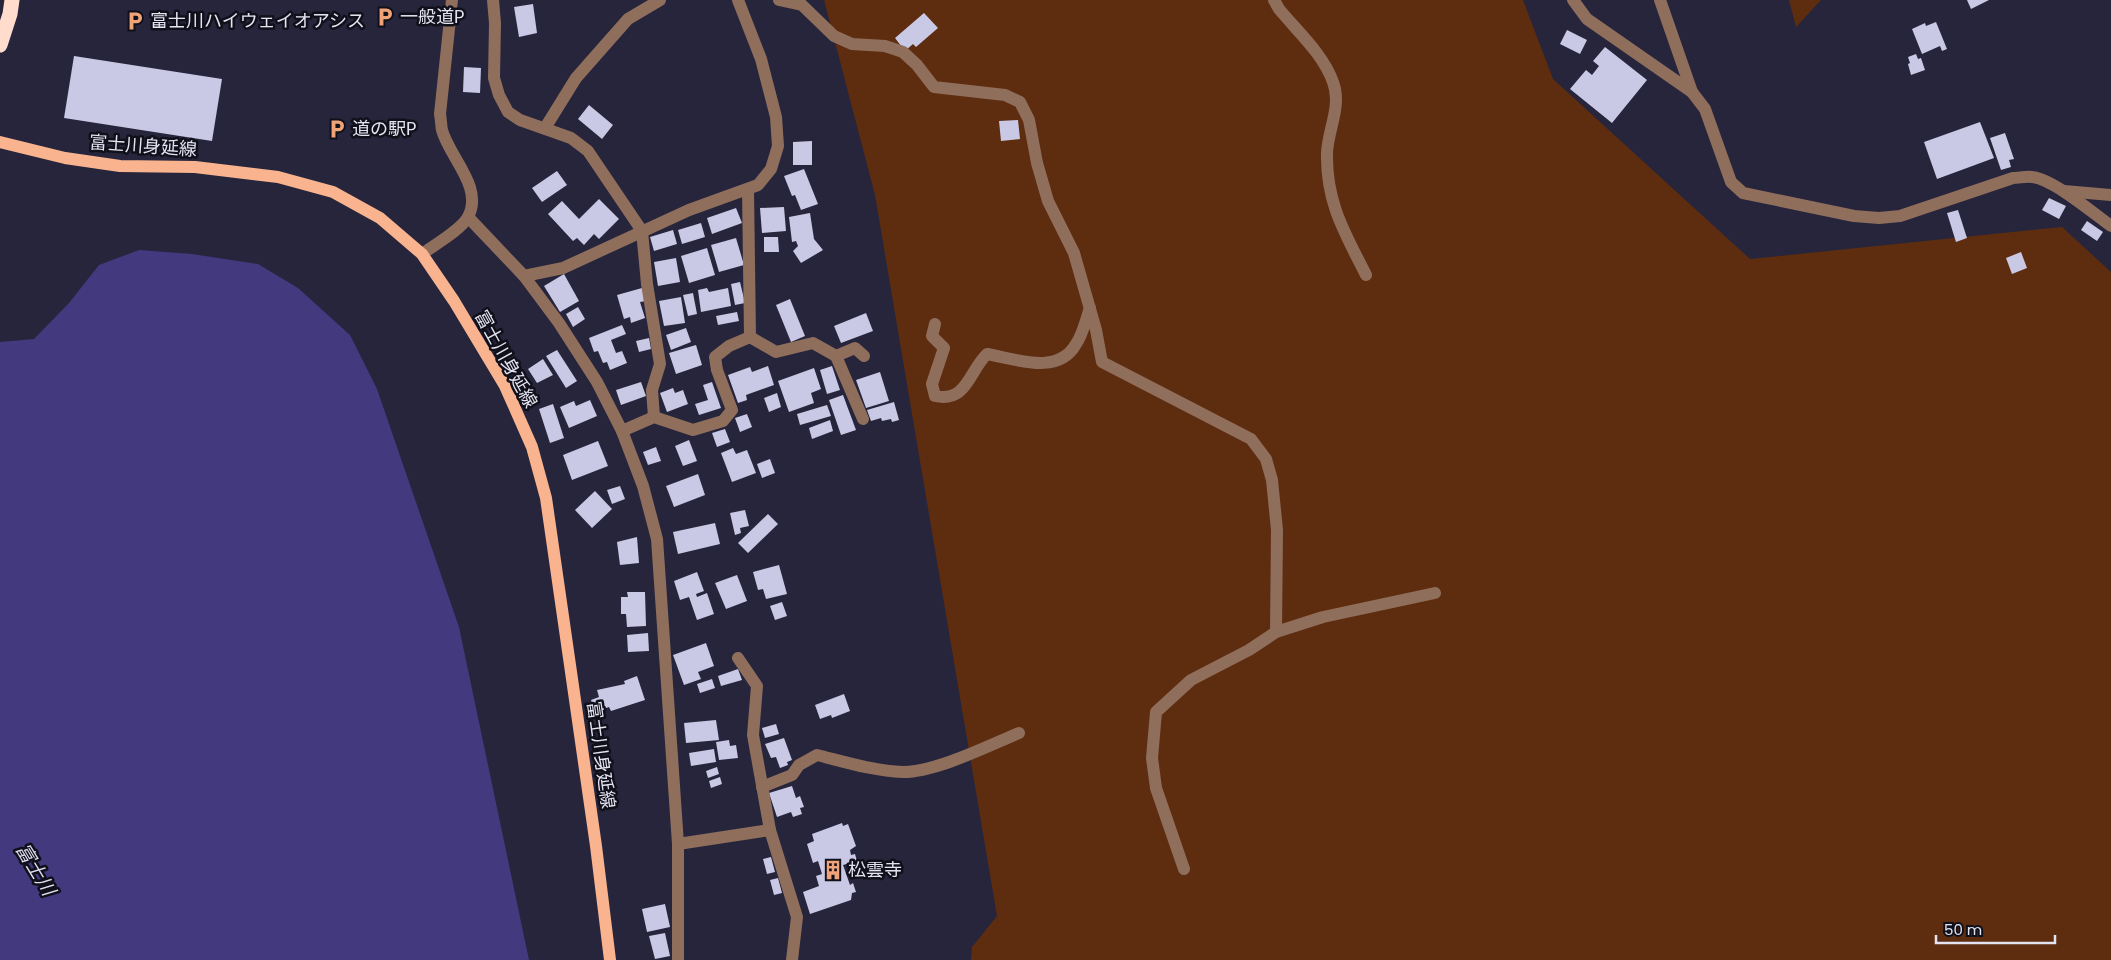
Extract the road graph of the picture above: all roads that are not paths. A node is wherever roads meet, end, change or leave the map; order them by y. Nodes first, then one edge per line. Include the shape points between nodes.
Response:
1 (12, 0) edge
2 (452, 0) edge
3 (492, 0) edge
4 (660, 0) edge
5 (738, 0) edge
6 (779, 0) edge
7 (1274, 0) edge
8 (1573, 0) edge
9 (1660, 0) edge
10 (0, 45) edge
11 (1692, 92) junction
12 (544, 128) junction
13 (0, 142) edge
14 (748, 189) junction
15 (2063, 191) junction
16 (2111, 195) edge
17 (468, 217) junction
18 (2111, 226) edge
19 (642, 231) junction
20 (422, 254) junction
21 (524, 276) junction
22 (1366, 276) dead end
23 (1090, 308) junction
24 (935, 324) dead end
25 (750, 337) junction
26 (836, 356) junction
27 (864, 356) dead end
28 (654, 417) junction
29 (863, 419) dead end
30 (622, 431) junction
31 (1435, 593) dead end
32 (1276, 632) junction
33 (738, 658) dead end
34 (1019, 733) dead end
35 (762, 787) junction
36 (770, 830) junction
37 (678, 844) junction
38 (1184, 869) dead end
39 (610, 960) edge
40 (678, 960) edge
41 (792, 960) edge

1 - 10 highway
2 - 17 street via 440,114 442,130 470,189
3 - 12 street via 494,78 499,95 508,112
4 - 12 street via 628,19 576,78
5 - 14 street via 761,59 776,117 778,146 771,169 758,185
6 - 23 street via 802,5 834,36 852,44 885,46 903,52 934,87 1005,95 1020,102 1029,120 1036,163 1048,200 1074,253
7 - 22 street via 1325,63 1334,84 1336,108 1327,151 1327,182 1335,214
8 - 11 street via 1587,19
9 - 11 street
11 - 15 street via 1705,110 1731,182 1743,193 1854,216 1880,218 1900,216 2013,178 2032,176
12 - 19 street via 571,138 588,150
13 - 20 main road, 富士川身延線 via 65,158 120,166 195,167 278,177 333,192 380,218
14 - 19 street
14 - 25 street
15 - 16 street
15 - 18 street
17 - 20 street
17 - 21 street
19 - 21 street via 563,268
19 - 28 street via 660,364 652,390
20 - 39 main road, 富士川身延線 via 505,386 532,447 546,498
21 - 30 street via 581,356
23 - 24 street via 1076,345 1063,359 1046,364 987,354 964,389 944,398 935,396 932,384 944,348 932,336
23 - 32 street via 1102,362 1251,439 1266,459 1272,480 1277,530
25 - 26 street via 776,352 813,343
25 - 28 street via 729,346 715,357 732,410 723,420 693,430
26 - 27 street via 855,348
26 - 29 street
28 - 30 street
30 - 37 street via 644,486 657,539
31 - 32 street via 1323,617
32 - 38 street via 1250,650 1191,680 1156,712 1152,758 1156,788
33 - 35 street via 757,686 753,735
34 - 35 street via 939,765 906,772 817,755 799,765 792,775
35 - 36 street
36 - 37 street
36 - 41 street via 797,917
37 - 40 street

